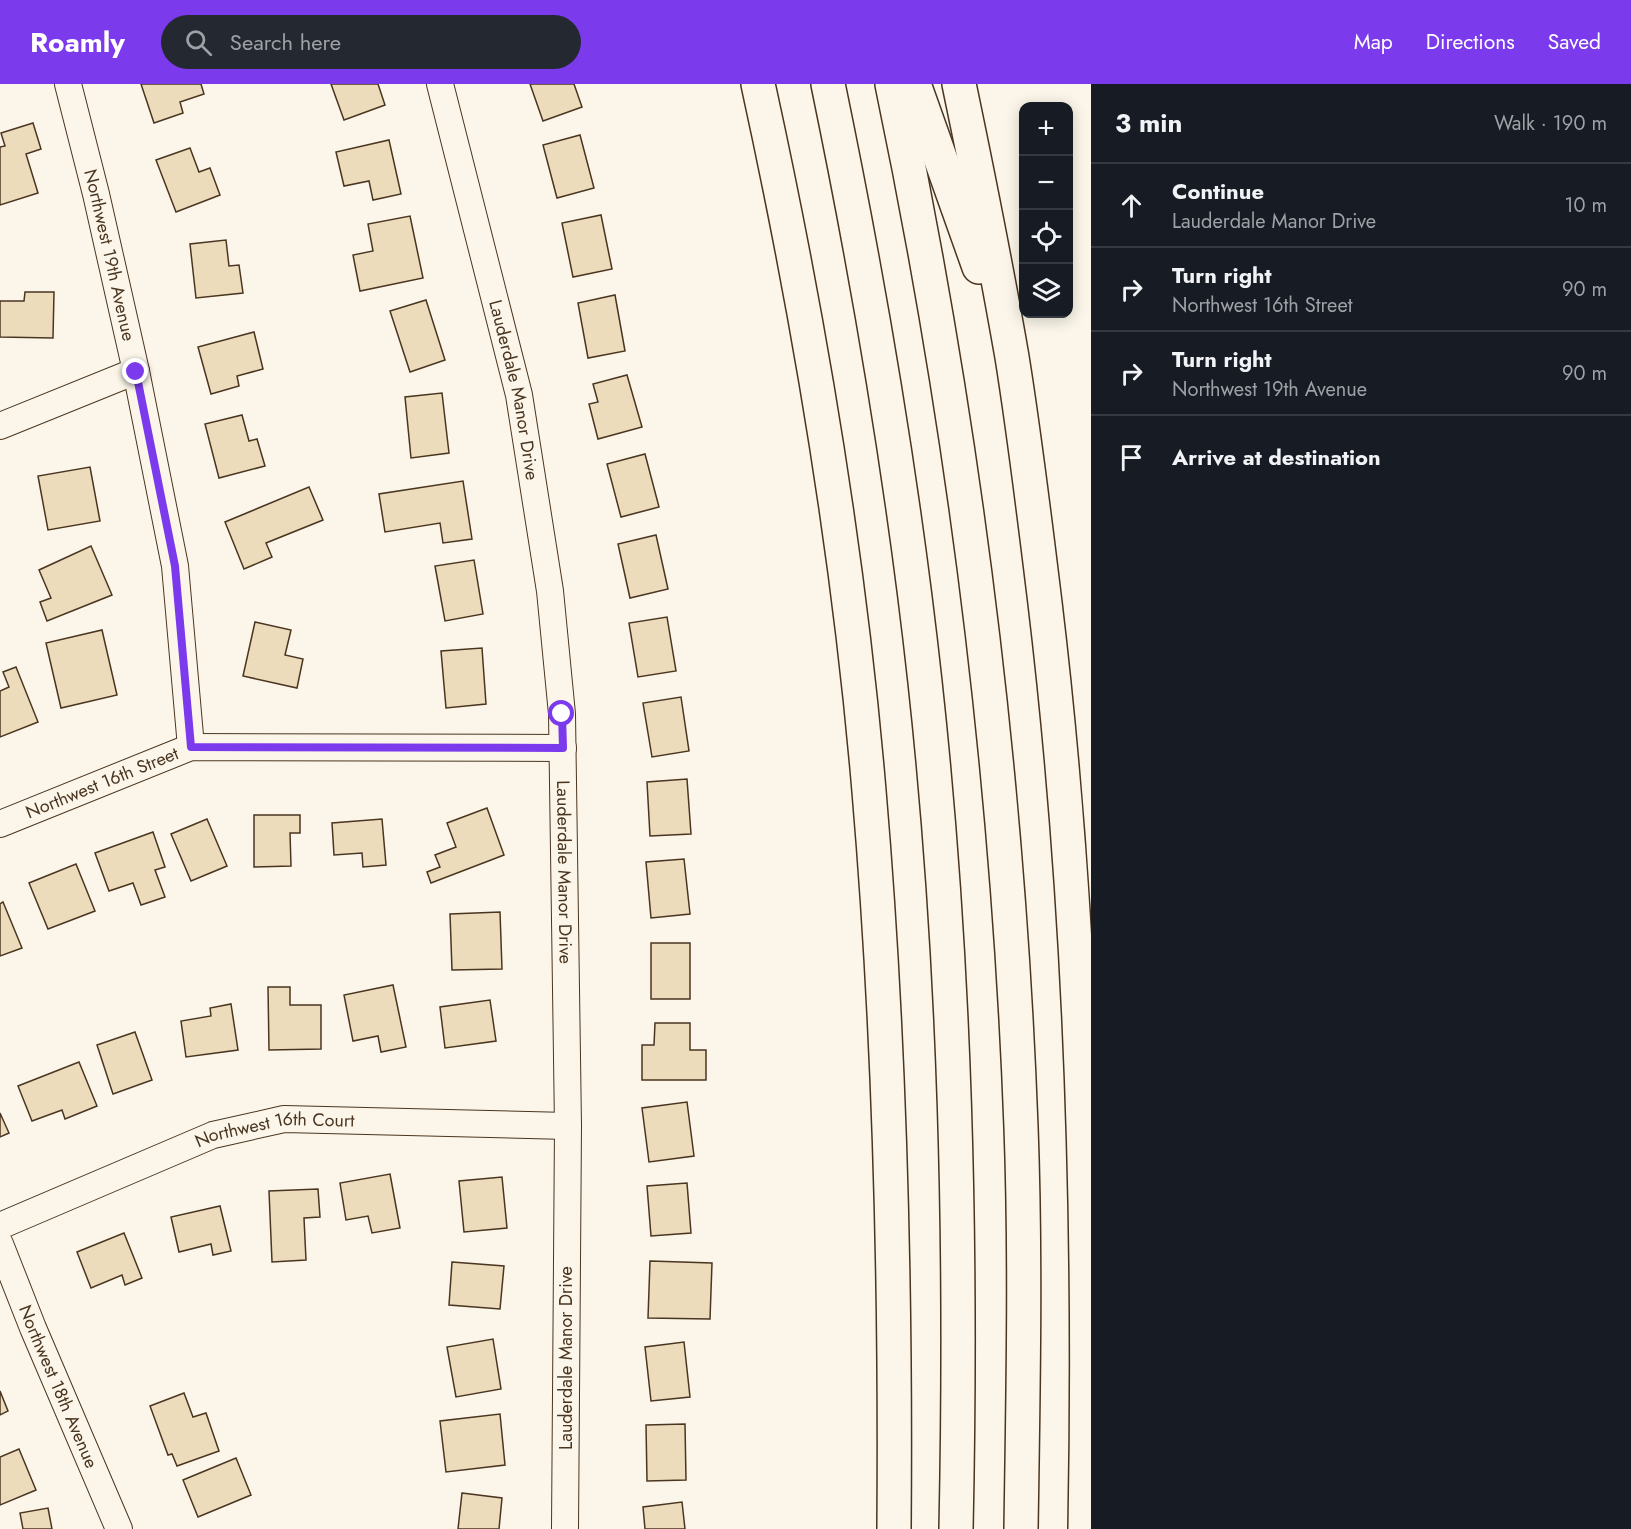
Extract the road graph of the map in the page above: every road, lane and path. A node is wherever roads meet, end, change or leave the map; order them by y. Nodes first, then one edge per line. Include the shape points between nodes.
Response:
1 (68, 84) edge
2 (440, 84) edge
3 (758, 84) edge
4 (828, 84) edge
5 (892, 84) edge
6 (914, 84) edge
7 (959, 84) edge
8 (1012, 359) junction
9 (136, 372) junction
10 (0, 426) edge
11 (191, 747) junction
12 (563, 748) junction
13 (0, 824) edge
14 (568, 1126) junction
15 (0, 1226) edge
16 (0, 1244) edge
17 (119, 1529) edge
18 (565, 1529) edge
19 (894, 1529) edge
20 (956, 1529) edge
21 (1022, 1529) edge
22 (1085, 1529) edge

1 - 9 street, Northwest 19th Avenue
2 - 12 street, Lauderdale Manor Drive via 519,395 550,591
3 - 19 highway via 800,288 832,484 868,788 883,989 891,1187
4 - 20 highway via 888,403 935,784 950,985 958,1192
5 - 21 highway via 931,283 966,508 1003,824 1022,1153
6 - 8 highway
7 - 8 highway
8 - 22 highway via 1063,762 1079,972 1088,1230
9 - 10 street
9 - 11 street, Northwest 19th Avenue via 175,566
11 - 12 street, Northwest 16th Street
11 - 13 street, Northwest 16th Street
12 - 14 street, Lauderdale Manor Drive
14 - 15 street, Northwest 16th Court via 285,1119 213,1135
14 - 18 street, Lauderdale Manor Drive
16 - 17 street, Northwest 18th Avenue

